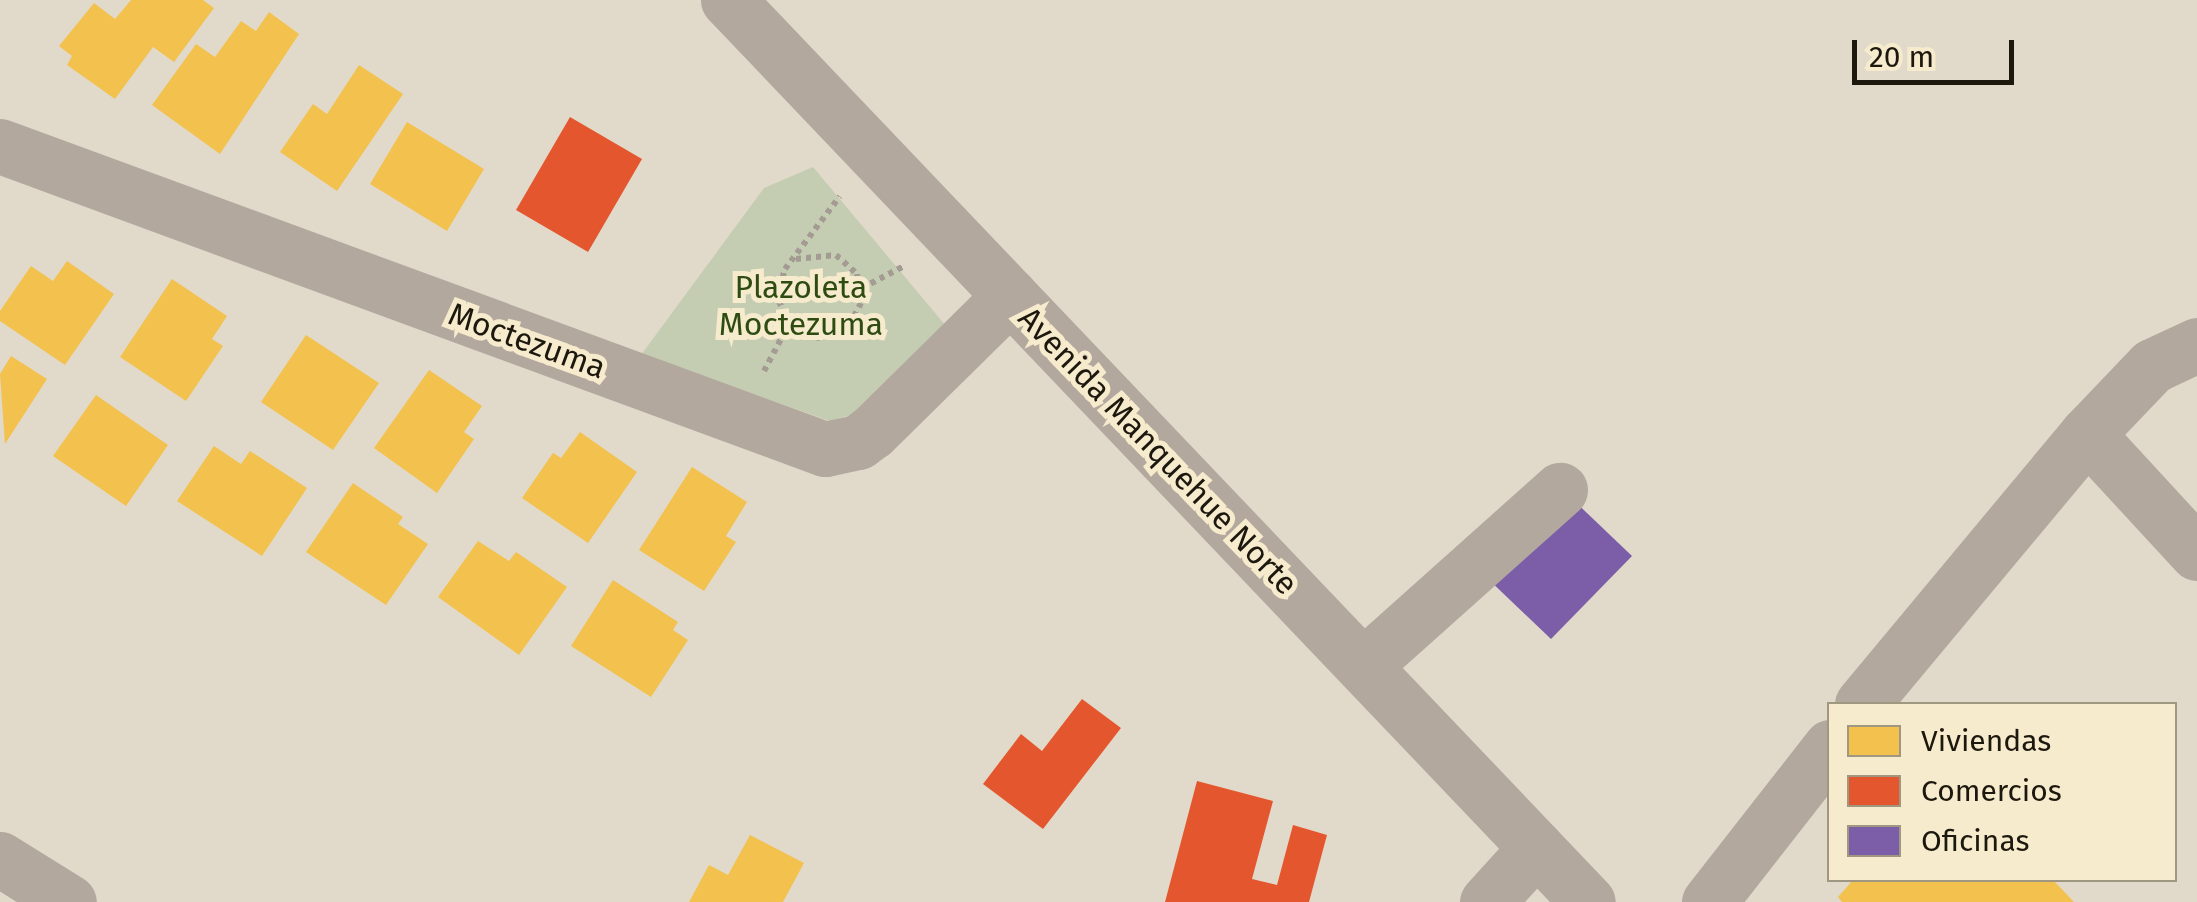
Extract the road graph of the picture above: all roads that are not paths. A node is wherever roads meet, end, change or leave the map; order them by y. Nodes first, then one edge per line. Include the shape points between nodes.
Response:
1 (728, 0) edge
2 (0, 146) edge
3 (1010, 296) junction
4 (2197, 345) edge
5 (2086, 434) junction
6 (1560, 490) dead end
7 (2197, 552) edge
8 (1364, 666) junction
9 (1864, 702) edge
10 (1827, 751) edge
11 (1536, 848) junction
12 (0, 859) edge
13 (69, 902) edge
14 (1488, 902) edge
15 (1588, 902) edge
16 (1709, 902) edge

1 - 3 street, Avenida Manquehue Norte
2 - 3 street, Moctezuma via 824,448 858,442 872,432
3 - 8 street, Avenida Manquehue Norte
4 - 5 street via 2152,366
5 - 7 street
5 - 9 street
6 - 8 street
8 - 11 street, Avenida Manquehue Norte
10 - 16 street
11 - 14 street
11 - 15 street, Avenida Manquehue Norte
12 - 13 street

